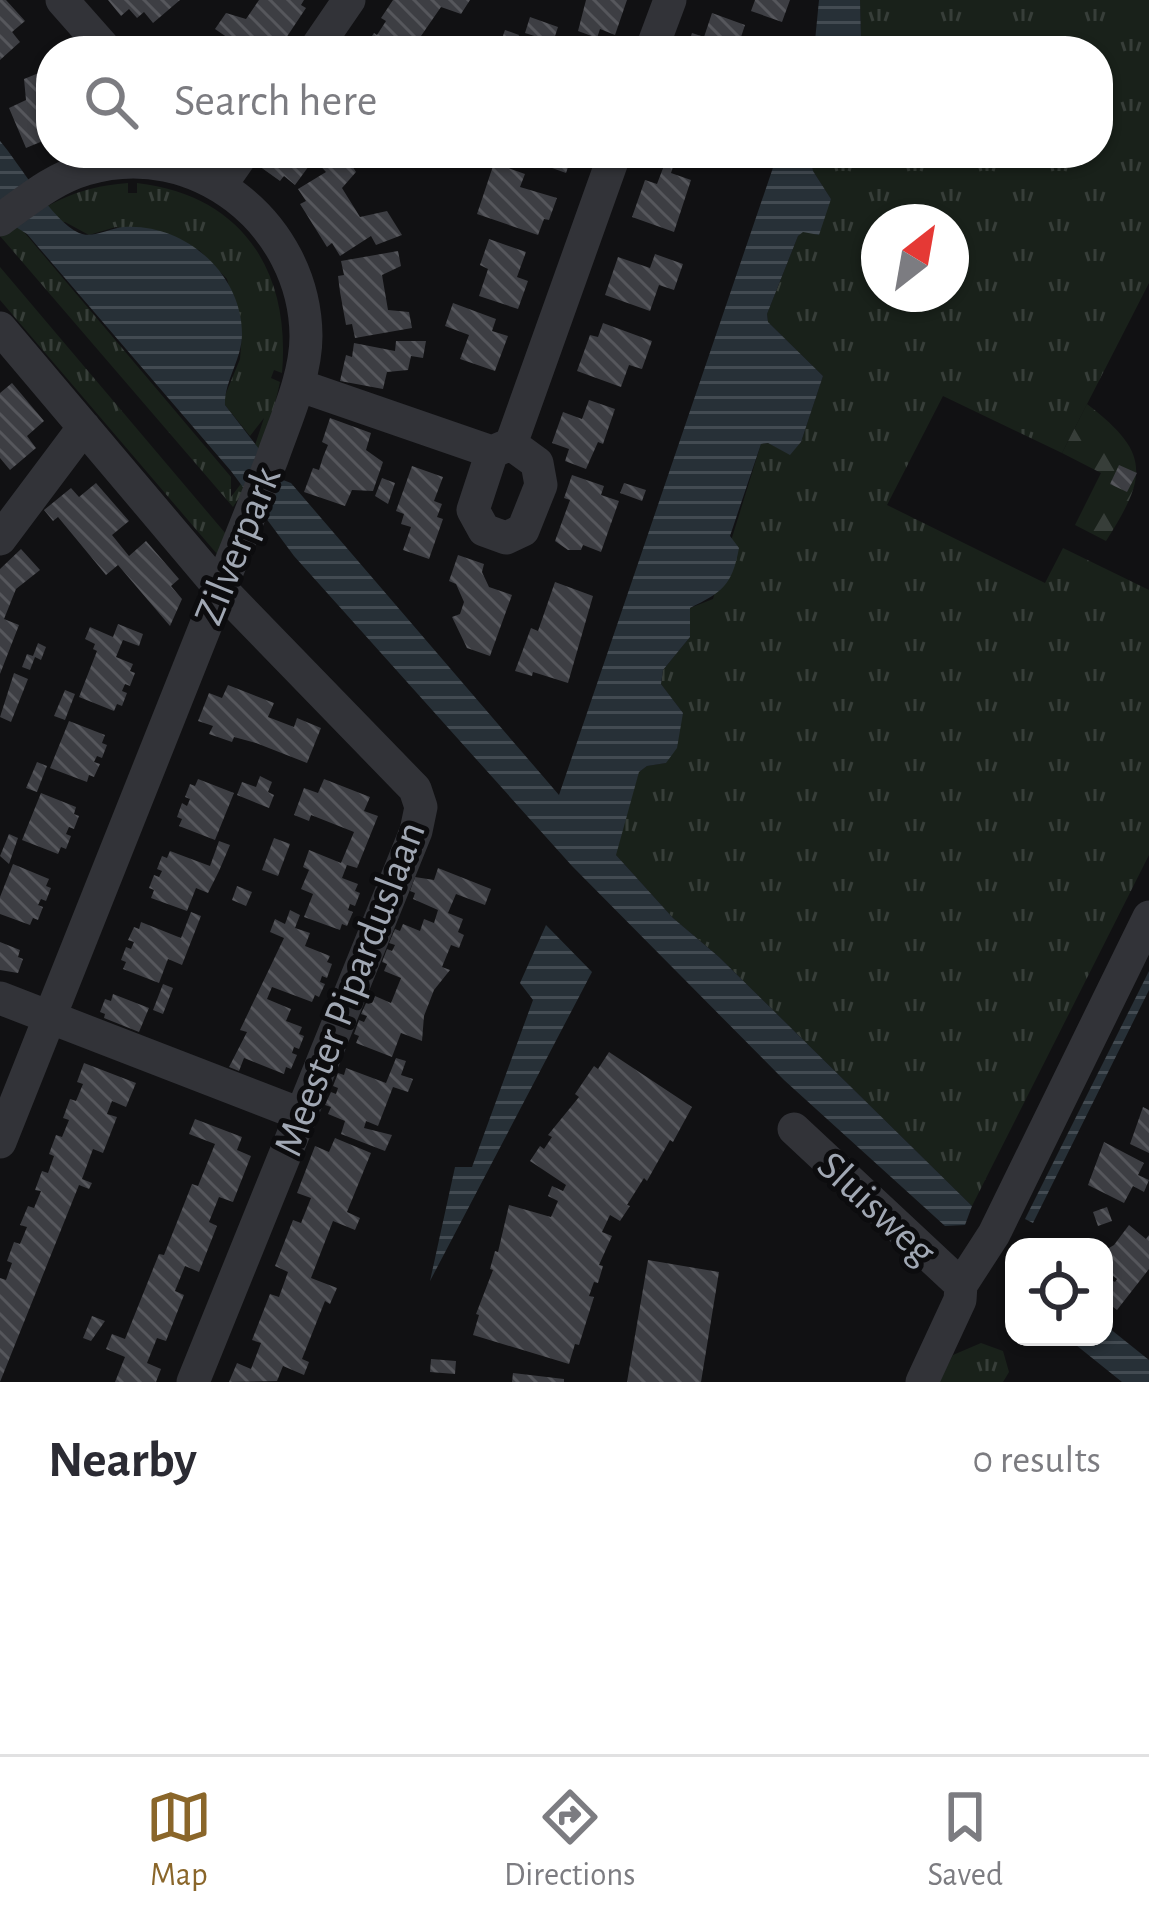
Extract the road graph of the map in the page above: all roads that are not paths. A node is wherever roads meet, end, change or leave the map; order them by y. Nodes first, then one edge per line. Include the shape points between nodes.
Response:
1 (62, 0) edge
2 (349, 0) edge
3 (670, 0) edge
4 (93, 36) edge
5 (324, 36) edge
6 (657, 36) edge
7 (91, 168) edge
8 (183, 168) edge
9 (233, 168) edge
10 (609, 168) edge
11 (220, 186) junction
12 (0, 220) edge
13 (0, 328) edge
14 (298, 385) junction
15 (84, 427) junction
16 (3, 534) edge
17 (219, 587) junction
18 (1149, 917) edge
19 (0, 998) edge
20 (49, 1017) junction
21 (301, 1114) junction
22 (794, 1129) dead end
23 (0, 1142) edge
24 (962, 1285) junction
25 (194, 1382) edge
26 (922, 1382) edge

1 - 4 street
2 - 5 street
3 - 6 street
7 - 12 street, Zilverpark via 42,187
8 - 11 street, Zilverpark
9 - 11 street
10 - 14 street via 501,448
11 - 14 street, Zilverpark via 257,215 299,287 306,338
13 - 15 street
14 - 17 street, Zilverpark
15 - 16 street
15 - 17 street
17 - 20 street, Zilverpark
17 - 21 street, Meester Piparduslaan via 415,789 421,807
18 - 24 street
19 - 20 street
20 - 21 street
20 - 23 street, Zilverpark
21 - 25 street, Meester Piparduslaan
22 - 24 street, Sluisweg
24 - 26 street

